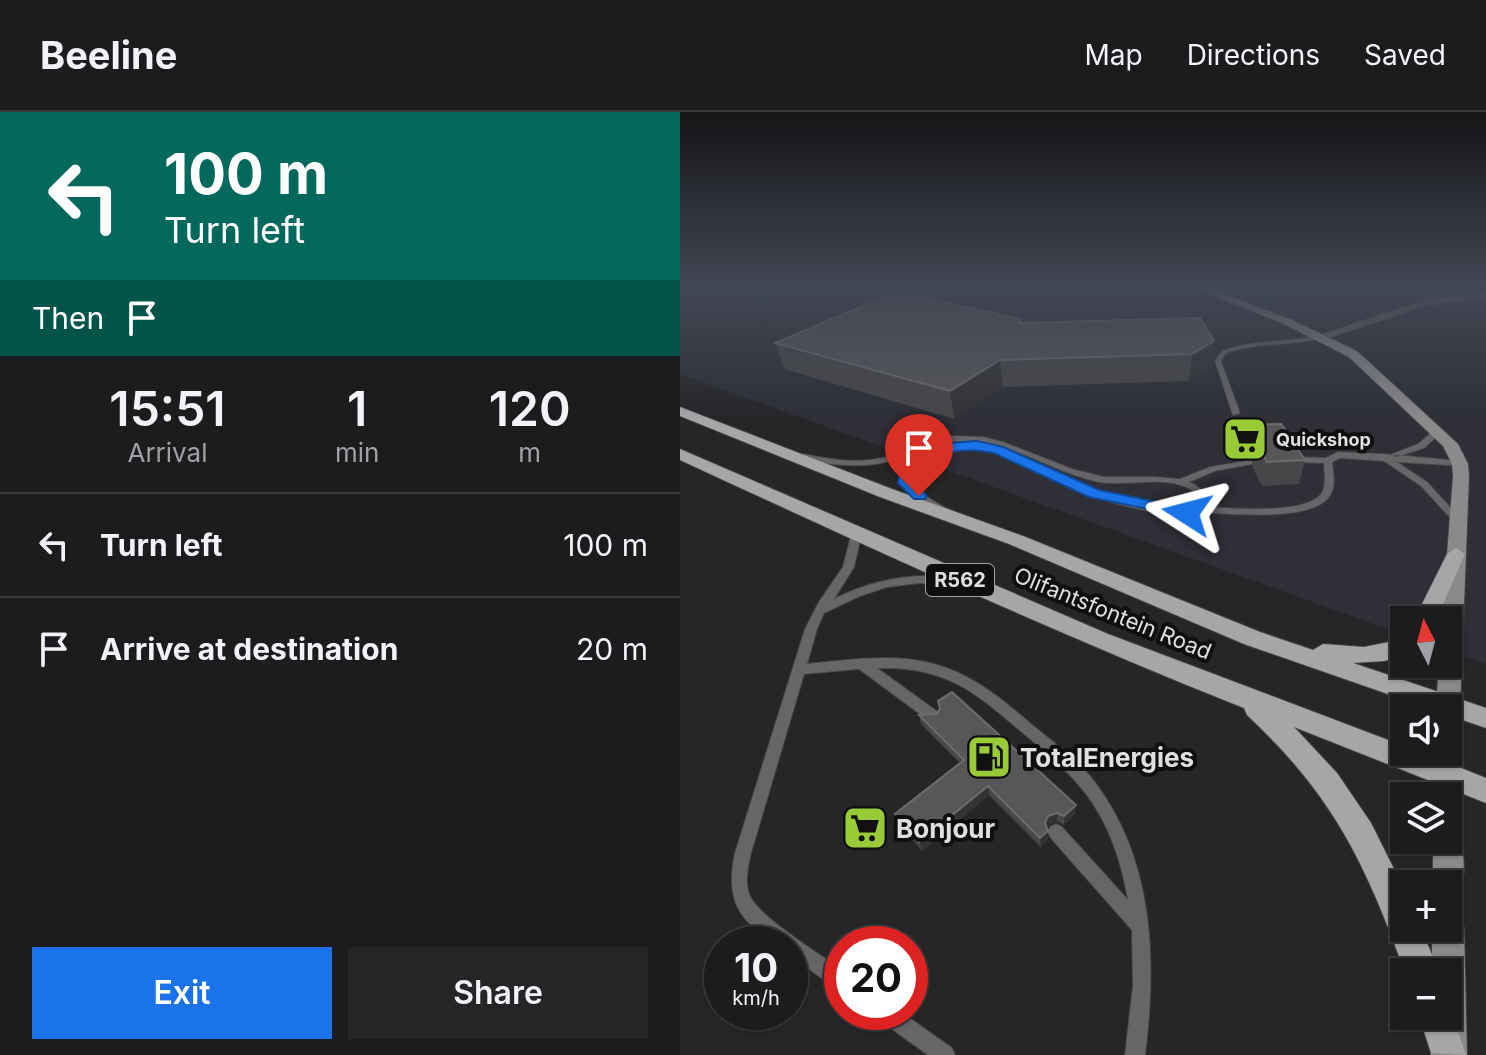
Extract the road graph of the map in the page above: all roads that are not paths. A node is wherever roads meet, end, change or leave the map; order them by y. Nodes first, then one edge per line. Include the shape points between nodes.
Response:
1 (1306, 331) edge
2 (1339, 331) edge
3 (1321, 337) junction
4 (680, 411) edge
5 (1236, 413) dead end
6 (1439, 431) junction
7 (784, 453) junction
8 (680, 454) edge
9 (1384, 456) junction
10 (1284, 460) edge
11 (1328, 461) junction
12 (1249, 462) dead end
13 (1460, 464) junction
14 (1183, 481) junction
15 (1200, 510) junction
16 (947, 512) junction
17 (1459, 523) junction
18 (856, 536) junction
19 (1456, 554) junction
20 (962, 581) junction
21 (1432, 606) edge
22 (816, 616) junction
23 (1252, 638) junction
24 (1390, 653) edge
25 (863, 664) junction
26 (799, 670) junction
27 (1416, 694) edge
28 (1449, 694) edge
29 (1243, 697) junction
30 (1462, 710) edge
31 (933, 716) edge
32 (1486, 718) edge
33 (1447, 774) edge
34 (1486, 791) edge
35 (1056, 832) dead end
36 (1390, 895) edge
37 (1142, 928) junction
38 (1448, 942) edge
39 (824, 968) edge
40 (910, 1030) edge
41 (1441, 1030) edge
42 (1449, 1054) edge
43 (945, 1055) edge
44 (1135, 1055) edge

1 - 3 street
2 - 3 street
3 - 5 lane via 1224,352 1218,361
3 - 6 street via 1360,359
4 - 7 main road, Olifantsfontein Road / R562
6 - 9 lane via 1411,451
6 - 13 street
7 - 14 lane via 862,464 935,442 973,438 1000,442 1102,480
7 - 16 main road, Olifantsfontein Road / R562
8 - 18 main road, Olifantsfontein Road / R562
9 - 11 lane via 1344,454
9 - 13 lane
9 - 17 lane via 1424,484
10 - 11 lane
11 - 15 lane via 1331,479 1325,497 1315,504 1283,510
12 - 14 lane
13 - 17 street
14 - 15 lane via 1199,491
15 - 16 lane via 1171,511 1094,494 998,450 963,445 923,454 907,472 911,489
16 - 23 main road, Olifantsfontein Road / R562
17 - 19 street
18 - 20 main road, Olifantsfontein Road / R562
18 - 22 lane via 846,576
19 - 21 main road
19 - 28 street
20 - 22 lane via 886,582 849,595
20 - 29 main road, Olifantsfontein Road / R562
22 - 26 lane
23 - 24 main road via 1364,657
23 - 27 main road, Olifantsfontein Road / R562
25 - 26 lane
25 - 31 lane
25 - 37 lane via 951,674 991,698 1069,764 1112,825 1132,879
26 - 39 lane via 737,888 757,920
29 - 33 main road, Olifantsfontein Road / R562
29 - 36 main road via 1299,746 1339,793
30 - 32 main road, Olifantsfontein Road / R562
33 - 34 main road, Olifantsfontein Road / R562
35 - 37 lane
37 - 44 lane via 1144,967
38 - 42 street
40 - 43 lane
41 - 42 main road

